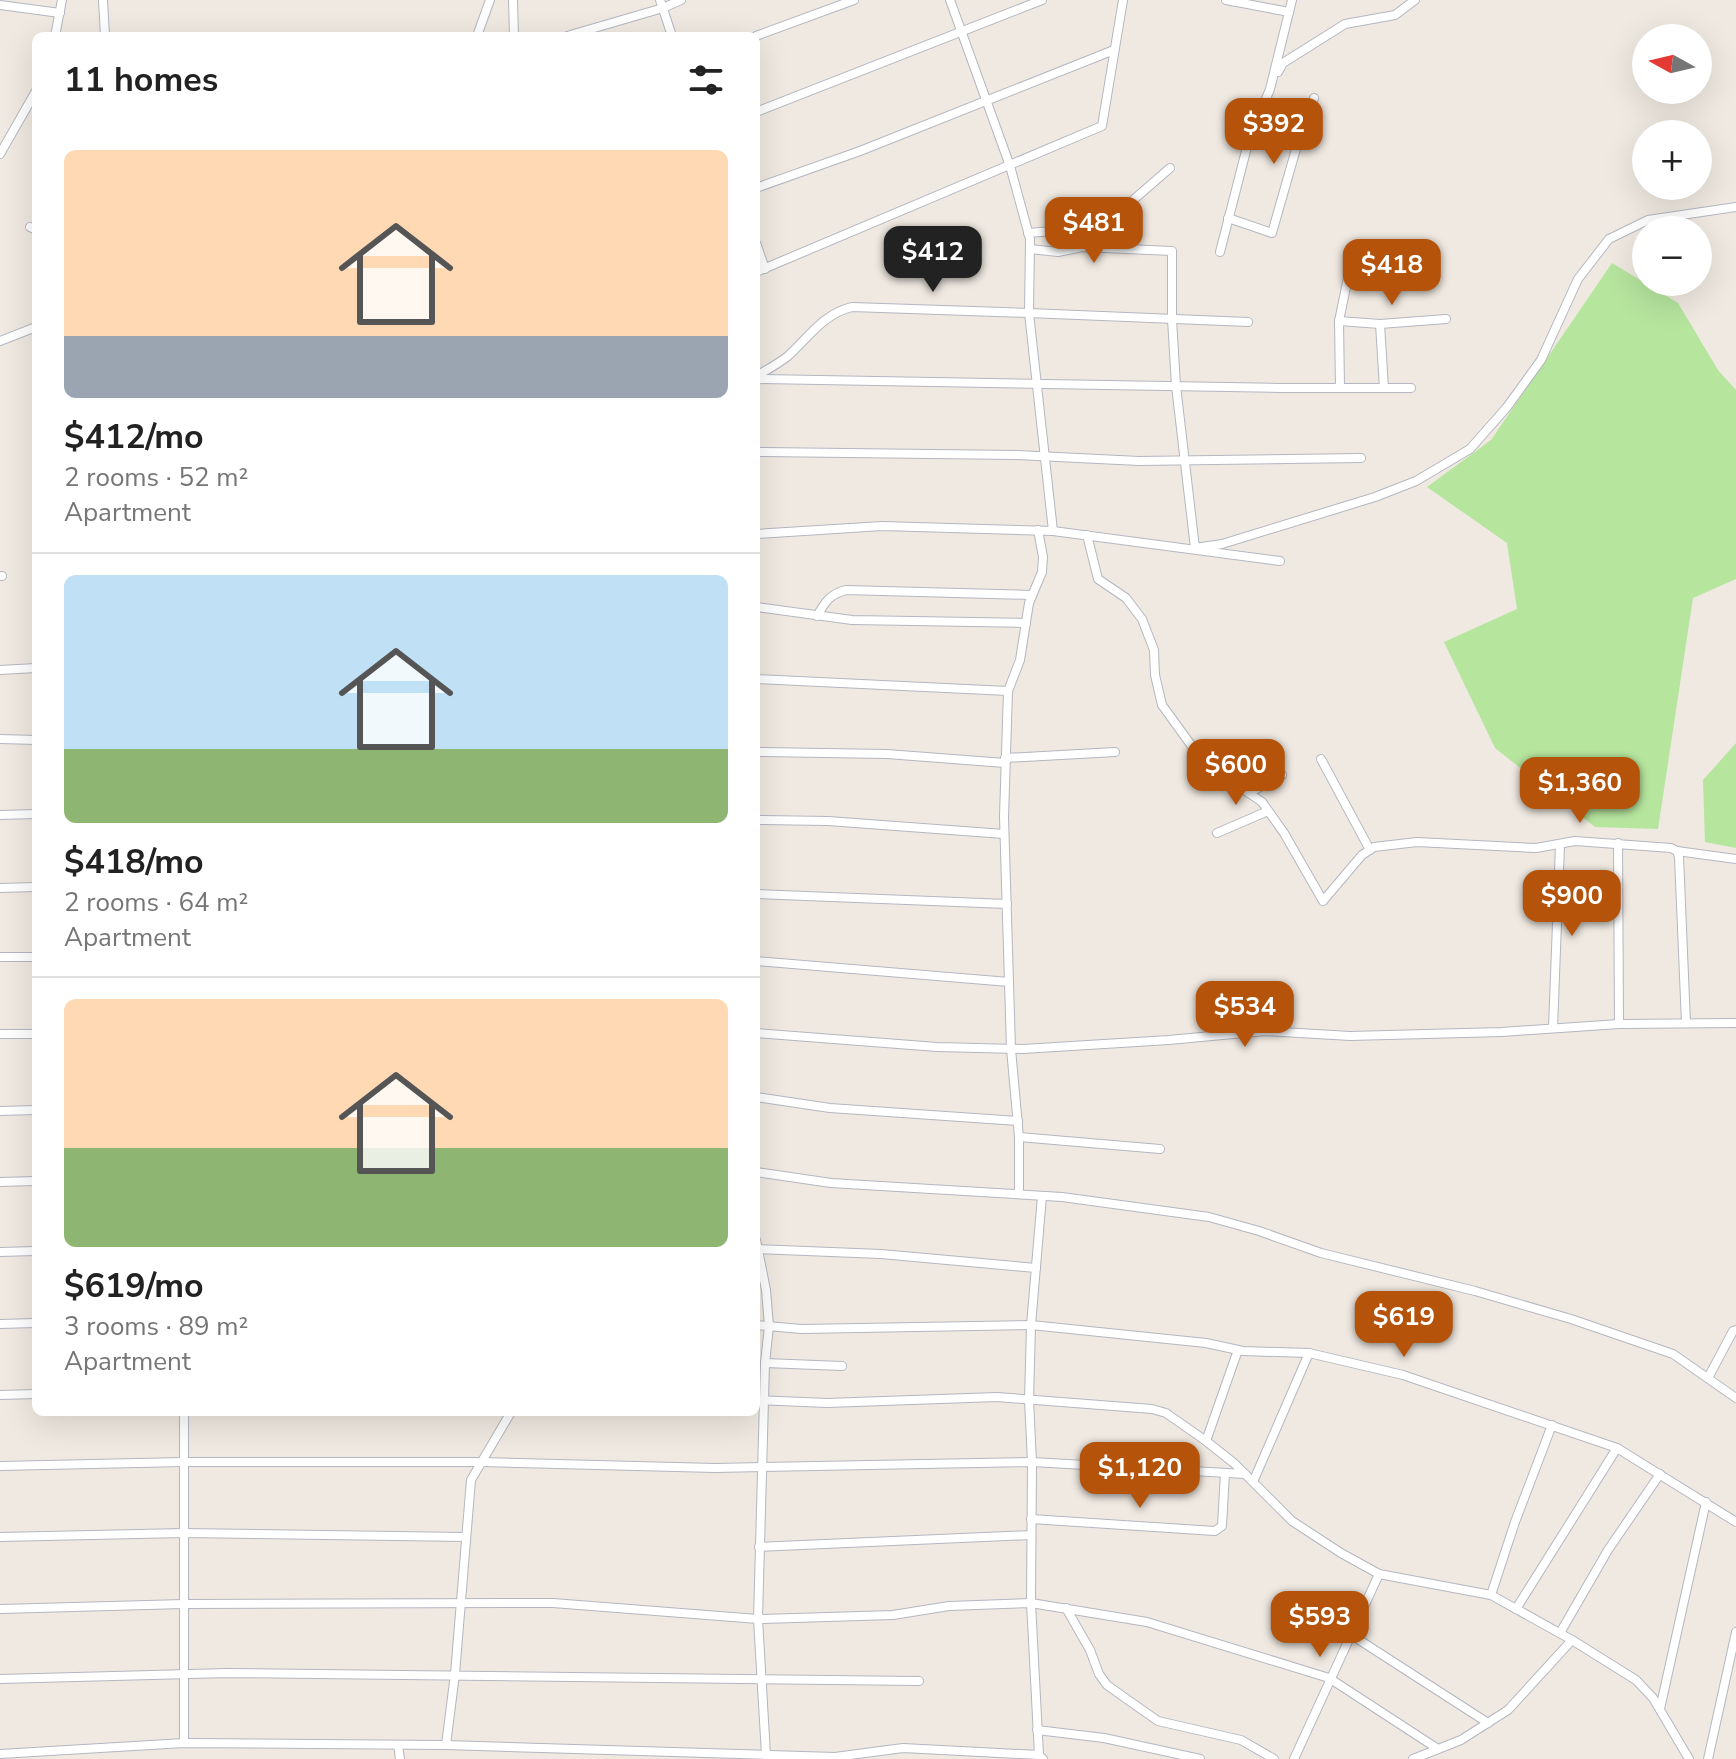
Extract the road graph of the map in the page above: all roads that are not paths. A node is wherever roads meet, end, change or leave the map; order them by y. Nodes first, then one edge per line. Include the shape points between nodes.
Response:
1 (62, 0) edge
2 (103, 0) edge
3 (490, 0) edge
4 (513, 0) edge
5 (681, 0) edge
6 (854, 0) edge
7 (950, 0) edge
8 (1042, 0) edge
9 (1123, 0) edge
10 (1226, 0) edge
11 (1292, 0) edge
12 (1415, 0) edge
13 (661, 4) edge
14 (0, 5) edge
15 (1289, 12) junction
16 (60, 13) junction
17 (56, 32) edge
18 (105, 32) edge
19 (478, 32) edge
20 (514, 32) edge
21 (579, 32) edge
22 (671, 32) edge
23 (960, 32) junction
24 (760, 35) edge
25 (1114, 50) junction
26 (1272, 80) junction
27 (32, 98) edge
28 (1314, 98) dead end
29 (986, 99) junction
30 (760, 110) edge
31 (0, 154) edge
32 (1010, 166) junction
33 (1170, 168) dead end
34 (760, 187) edge
35 (1736, 207) edge
36 (1228, 218) junction
37 (1028, 233) junction
38 (1030, 249) junction
39 (1220, 252) dead end
40 (1351, 263) dead end
41 (760, 270) edge
42 (1029, 313) junction
43 (1172, 319) junction
44 (1446, 319) dead end
45 (1339, 321) junction
46 (1248, 322) dead end
47 (1380, 324) junction
48 (32, 329) edge
49 (0, 341) edge
50 (760, 375) edge
51 (760, 378) edge
52 (1038, 384) junction
53 (1176, 386) junction
54 (1340, 388) junction
55 (1384, 388) junction
56 (1411, 388) dead end
57 (760, 452) edge
58 (1046, 458) junction
59 (1184, 458) junction
60 (1361, 458) dead end
61 (1038, 530) junction
62 (1053, 531) junction
63 (760, 534) edge
64 (1087, 535) junction
65 (1195, 548) junction
66 (1280, 561) dead end
67 (1032, 595) junction
68 (760, 608) edge
69 (817, 616) junction
70 (1026, 623) junction
71 (32, 668) edge
72 (0, 670) edge
73 (760, 679) edge
74 (1008, 691) junction
75 (0, 739) edge
76 (32, 740) edge
77 (760, 752) edge
78 (1115, 752) dead end
79 (1321, 759) dead end
80 (1005, 760) junction
81 (1282, 775) dead end
82 (1249, 793) junction
83 (1268, 811) junction
84 (32, 814) edge
85 (0, 815) edge
86 (760, 820) edge
87 (1217, 833) dead end
88 (1004, 834) junction
89 (1618, 843) junction
90 (1560, 845) junction
91 (1370, 850) junction
92 (1677, 851) junction
93 (1736, 859) edge
94 (32, 887) edge
95 (0, 888) edge
96 (760, 894) edge
97 (1007, 904) junction
98 (0, 957) edge
99 (32, 957) edge
100 (760, 961) edge
101 (1009, 982) junction
102 (1686, 1023) junction
103 (1736, 1023) edge
104 (1619, 1024) junction
105 (1553, 1028) junction
106 (760, 1033) edge
107 (0, 1034) edge
108 (32, 1034) edge
109 (1011, 1049) junction
110 (760, 1098) edge
111 (32, 1110) edge
112 (0, 1111) edge
113 (1018, 1121) junction
114 (1019, 1137) junction
115 (1160, 1149) dead end
116 (760, 1173) edge
117 (32, 1181) edge
118 (0, 1182) edge
119 (1019, 1194) junction
120 (1042, 1196) junction
121 (760, 1249) edge
122 (32, 1251) edge
123 (0, 1252) edge
124 (760, 1265) edge
125 (1036, 1268) junction
126 (32, 1323) edge
127 (0, 1324) edge
128 (760, 1325) edge
129 (1031, 1325) junction
130 (769, 1326) junction
131 (1736, 1330) edge
132 (1238, 1350) junction
133 (1309, 1353) junction
134 (765, 1363) junction
135 (842, 1366) dead end
136 (1708, 1378) junction
137 (32, 1394) edge
138 (0, 1395) edge
139 (1736, 1398) edge
140 (760, 1400) edge
141 (1029, 1400) junction
142 (184, 1416) edge
143 (509, 1416) edge
144 (1552, 1425) junction
145 (1206, 1441) junction
146 (1617, 1448) junction
147 (184, 1462) junction
148 (481, 1462) junction
149 (1032, 1462) junction
150 (0, 1466) edge
151 (761, 1467) junction
152 (1225, 1473) junction
153 (1245, 1474) junction
154 (1660, 1474) junction
155 (1253, 1482) junction
156 (1706, 1502) junction
157 (1031, 1519) junction
158 (1736, 1522) edge
159 (184, 1533) junction
160 (1031, 1535) junction
161 (0, 1537) edge
162 (466, 1537) junction
163 (759, 1547) junction
164 (1379, 1574) junction
165 (1491, 1595) junction
166 (461, 1603) junction
167 (1031, 1603) junction
168 (184, 1604) junction
169 (1066, 1608) junction
170 (0, 1609) edge
171 (1516, 1609) junction
172 (758, 1619) junction
173 (1736, 1632) edge
174 (1560, 1633) junction
175 (1350, 1634) junction
176 (1572, 1640) junction
177 (455, 1674) junction
178 (184, 1675) junction
179 (1329, 1678) junction
180 (0, 1679) edge
181 (761, 1679) junction
182 (919, 1681) dead end
183 (1660, 1710) junction
184 (1488, 1723) junction
185 (1037, 1730) junction
186 (184, 1743) junction
187 (398, 1745) junction
188 (446, 1745) junction
189 (1438, 1749) junction
190 (0, 1754) edge
191 (766, 1755) junction
192 (1041, 1757) edge
193 (836, 1758) edge
194 (400, 1759) edge
195 (1200, 1759) edge
196 (1274, 1759) edge
197 (1294, 1759) edge
198 (1413, 1759) edge
199 (1689, 1759) edge
200 (1708, 1759) edge

1 - 16 street
2 - 18 street
3 - 19 street
4 - 20 street
5 - 13 street
6 - 24 street
7 - 23 street
8 - 23 street
9 - 25 street
10 - 15 street
11 - 15 street
12 - 26 street via 1395,15 1345,24 1283,63
13 - 21 street
13 - 22 street
14 - 16 street
15 - 26 street
16 - 17 street
23 - 29 street
23 - 30 street
25 - 29 street
25 - 32 street via 1102,126
26 - 36 street
27 - 31 street
28 - 36 street via 1272,233
29 - 32 street
29 - 34 street
32 - 37 street
32 - 41 street
33 - 37 street via 1117,214 1064,230
35 - 65 street via 1648,220 1609,239 1578,279 1541,360 1470,449 1416,481 1375,497
36 - 39 street
37 - 38 street
38 - 42 street
38 - 43 street via 1172,251
40 - 45 street
42 - 43 street
42 - 50 street via 839,310
42 - 52 street
43 - 46 street
43 - 53 street
44 - 47 street
45 - 47 street
45 - 54 street
47 - 55 street
48 - 49 street
51 - 52 street
52 - 53 street
52 - 58 street
53 - 54 street
53 - 59 street
54 - 55 street
55 - 56 street
57 - 58 street
58 - 59 street
58 - 62 street
59 - 60 street
59 - 65 street
61 - 62 street
61 - 63 street via 882,526
61 - 67 street via 1042,572
62 - 64 street
64 - 65 street
64 - 82 street via 1098,579 1126,598 1142,619 1154,650 1162,705 1191,745
65 - 66 street
67 - 69 street via 846,590 825,601
67 - 70 street
68 - 69 street
69 - 70 street
70 - 74 street
71 - 72 street
73 - 74 street
74 - 80 street
75 - 76 street
77 - 80 street
78 - 80 street
79 - 91 street
80 - 88 street
81 - 82 street
82 - 83 street
83 - 87 street
83 - 91 street via 1323,901
84 - 85 street
86 - 88 street
88 - 97 street
89 - 90 street
89 - 92 street
89 - 104 street
90 - 91 street via 1417,842
90 - 105 street
92 - 93 street
92 - 102 street
94 - 95 street
96 - 97 street
97 - 101 street
98 - 99 street
100 - 101 street
101 - 109 street
102 - 103 street
102 - 104 street
104 - 105 street
105 - 109 street via 1350,1036 1265,1031
106 - 109 street
107 - 108 street
109 - 113 street
110 - 113 street via 830,1108
111 - 112 street
113 - 114 street
114 - 115 street
114 - 119 street
116 - 119 street via 831,1183
117 - 118 street
119 - 120 street
120 - 125 street
120 - 136 street via 1209,1217 1321,1253 1571,1319 1673,1354
121 - 125 street
122 - 123 street
124 - 130 street
125 - 129 street
126 - 127 street
128 - 130 street
129 - 130 street
129 - 132 street
129 - 141 street
130 - 134 street
131 - 136 street
132 - 133 street
132 - 145 street
133 - 144 street via 1403,1375
133 - 155 street
134 - 135 street
134 - 140 street
136 - 139 street
137 - 138 street
140 - 141 street
140 - 151 street
141 - 145 street via 1152,1409
141 - 149 street
142 - 147 street
143 - 148 street
144 - 146 street
144 - 165 street
145 - 153 street
146 - 154 street
146 - 171 street
147 - 148 street
147 - 150 street
147 - 159 street
148 - 151 street
148 - 162 street via 471,1480
149 - 151 street
149 - 152 street
149 - 157 street
151 - 163 street
152 - 153 street
152 - 157 street via 1222,1526 1215,1531
153 - 155 street
154 - 156 street
154 - 174 street
155 - 164 street via 1292,1521
156 - 158 street
156 - 183 street
157 - 160 street
159 - 161 street
159 - 162 street
159 - 168 street
160 - 163 street
160 - 167 street
162 - 166 street
163 - 172 street
164 - 165 street
164 - 175 street
165 - 171 street
166 - 168 street
166 - 172 street via 553,1603
166 - 177 street
167 - 169 street
167 - 172 street
167 - 185 street
168 - 170 street
168 - 178 street
169 - 179 street via 1147,1622
169 - 196 street via 1107,1685 1158,1721 1241,1740
171 - 174 street
172 - 181 street
173 - 200 street
174 - 176 street
175 - 179 street
175 - 184 street
176 - 183 street via 1636,1680
176 - 184 street via 1508,1710
177 - 178 street
177 - 181 street
177 - 188 street
178 - 180 street
178 - 186 street
179 - 189 street
179 - 197 street
181 - 182 street
181 - 191 street
183 - 199 street
184 - 189 street
185 - 192 street
185 - 195 street
186 - 187 street
186 - 190 street
187 - 188 street
187 - 194 street
188 - 191 street
189 - 198 street
191 - 193 street
192 - 193 street via 903,1748

